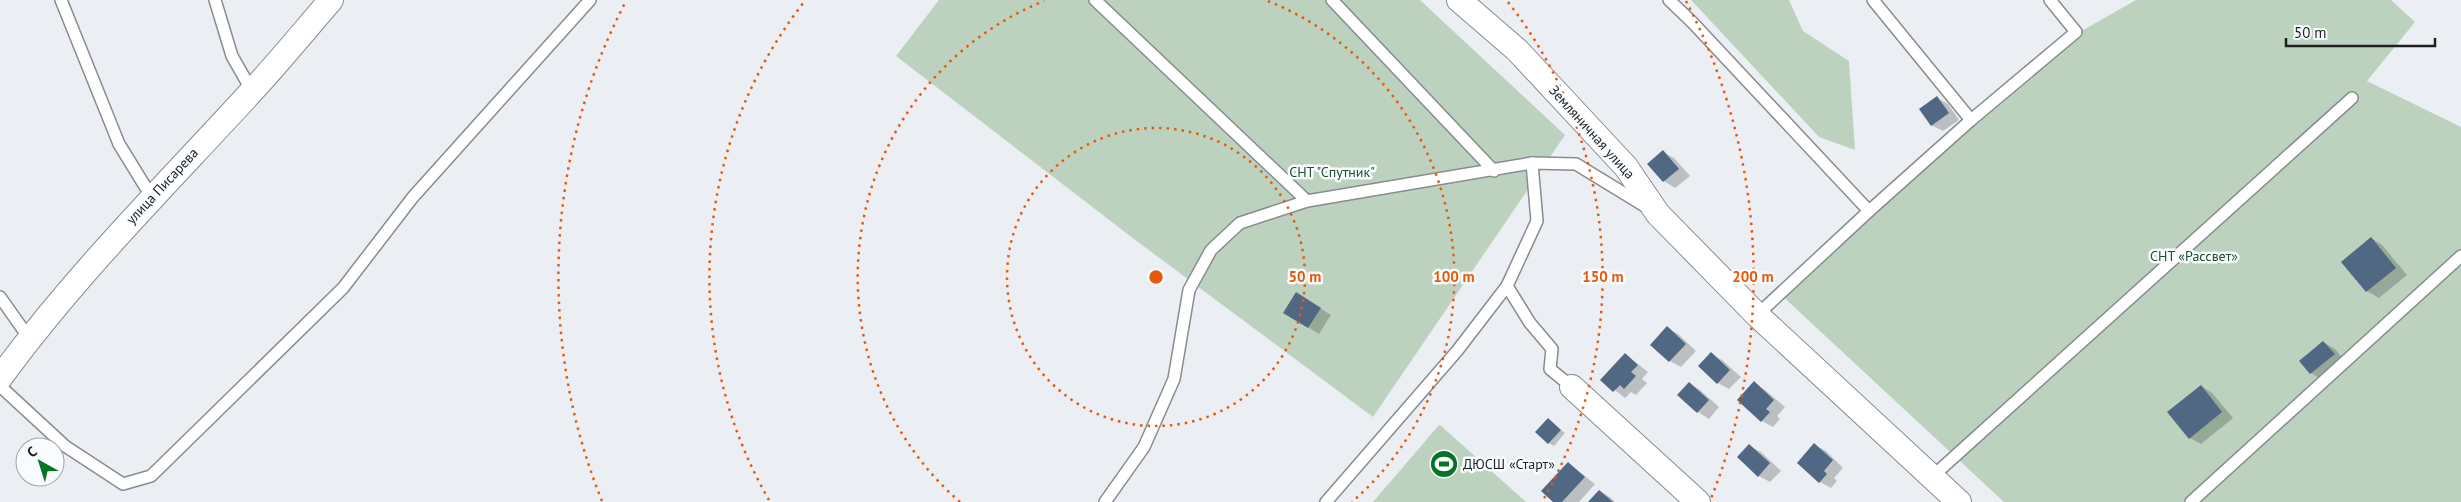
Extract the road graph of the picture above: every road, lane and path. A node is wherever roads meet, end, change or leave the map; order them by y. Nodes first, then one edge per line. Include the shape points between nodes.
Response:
1 (61, 0) edge
2 (215, 0) edge
3 (331, 0) edge
4 (590, 0) edge
5 (1095, 0) edge
6 (1332, 0) edge
7 (1459, 0) edge
8 (1669, 0) edge
9 (1873, 0) edge
10 (2050, 0) edge
11 (252, 91) junction
12 (2352, 98) dead end
13 (1971, 120) junction
14 (1532, 164) junction
15 (1494, 171) junction
16 (152, 196) junction
17 (1307, 201) junction
18 (1869, 211) junction
19 (1658, 214) junction
20 (2461, 256) edge
21 (1507, 286) junction
22 (0, 297) edge
23 (1757, 315) junction
24 (29, 338) junction
25 (0, 378) edge
26 (0, 386) edge
27 (1572, 387) joint
28 (1933, 476) junction
29 (1105, 502) edge
30 (1326, 502) edge
31 (1698, 502) edge
32 (1959, 502) edge
33 (2191, 502) edge

1 - 16 lane via 119,144
2 - 11 lane via 232,56
3 - 11 street, улица Писарева
4 - 26 lane via 413,197 343,288 151,476 123,484 65,446
5 - 17 lane
6 - 15 lane
7 - 19 street, Земляничная улица via 1517,50 1626,167
8 - 18 lane
9 - 13 lane
10 - 13 lane via 2076,32
11 - 16 street, улица Писарева
12 - 28 lane
13 - 18 lane
14 - 15 lane
14 - 19 lane via 1576,164
14 - 21 lane via 1537,221
15 - 17 lane
16 - 24 street, улица Писарева
17 - 29 lane via 1240,222 1211,250 1189,290 1174,379 1144,446
18 - 23 lane
19 - 23 street, Земляничная улица
20 - 33 lane
21 - 27 lane via 1530,323 1552,349 1550,369
21 - 30 lane via 1457,350
22 - 24 lane
23 - 28 street, Земляничная улица
24 - 25 street, улица Писарева
27 - 31 street
28 - 32 street, Земляничная улица

